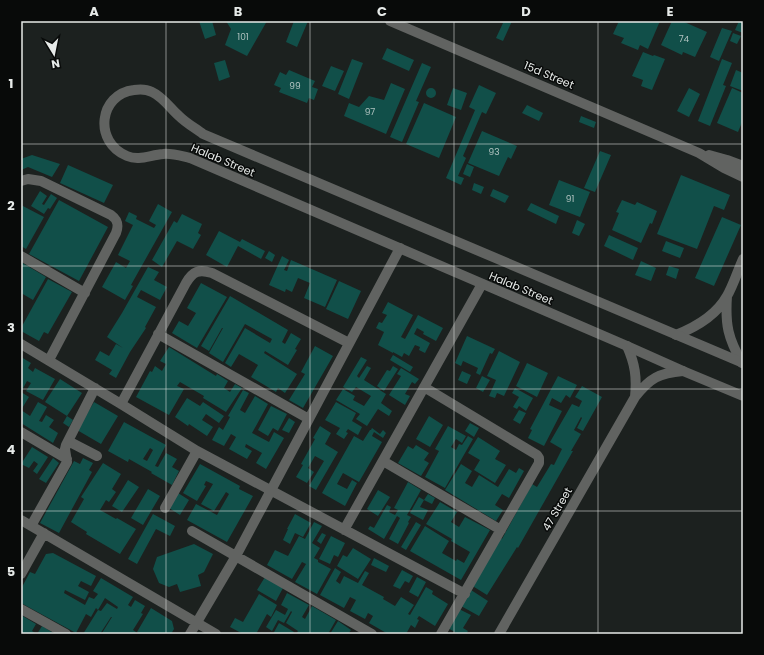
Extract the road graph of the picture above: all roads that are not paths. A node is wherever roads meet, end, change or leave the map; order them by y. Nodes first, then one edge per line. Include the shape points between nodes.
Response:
1 (390, 21) edge
2 (699, 152) junction
3 (743, 166) edge
4 (743, 177) edge
5 (21, 181) edge
6 (400, 248) junction
7 (21, 256) edge
8 (743, 259) edge
9 (482, 284) junction
10 (85, 293) junction
11 (727, 296) junction
12 (158, 334) junction
13 (676, 335) junction
14 (349, 343) junction
15 (21, 344) edge
16 (628, 346) junction
17 (49, 360) junction
18 (742, 363) edge
19 (683, 371) junction
20 (424, 387) junction
21 (95, 388) junction
22 (743, 396) edge
23 (635, 397) junction
24 (121, 404) junction
25 (309, 419) junction
26 (21, 432) edge
27 (68, 441) junction
28 (197, 451) junction
29 (97, 456) dead end
30 (67, 459) junction
31 (383, 461) junction
32 (271, 490) junction
33 (165, 508) dead end
34 (21, 520) edge
35 (31, 526) junction
36 (344, 530) junction
37 (501, 530) junction
38 (192, 531) dead end
39 (44, 533) junction
40 (236, 556) junction
41 (21, 574) edge
42 (464, 594) junction
43 (21, 609) edge
44 (196, 623) junction
45 (66, 634) edge
46 (190, 634) edge
47 (216, 634) edge
48 (372, 634) edge
49 (441, 634) edge
50 (499, 634) edge

1 - 2 street, 15d Street
2 - 3 street, 15d Street
2 - 4 street, 15d Street
5 - 10 street via 42,181 111,215 118,223 116,233
6 - 9 street, Halab Street
6 - 13 street, Halab Street via 190,158 163,154 139,158 128,156 110,144 105,134 106,112 111,102 130,90 151,91 161,97 184,121 203,134
6 - 14 street
7 - 10 street
8 - 11 street
9 - 16 street, Halab Street
9 - 20 street
10 - 17 street
11 - 13 street via 705,320
11 - 18 street via 728,331
12 - 14 street via 190,276 205,270
12 - 24 street
12 - 25 street
13 - 18 street, Halab Street
14 - 25 street
15 - 17 street
16 - 19 street, Halab Street
16 - 23 street, 47 Street via 636,371
17 - 21 street
19 - 22 street, Halab Street
19 - 23 street, 47 Street via 669,372 656,377
20 - 31 street
20 - 37 street via 537,454 538,466
21 - 24 street
21 - 27 street
23 - 50 street, 47 Street
24 - 28 street
25 - 32 street
26 - 30 street
27 - 29 street
27 - 30 street via 65,449
28 - 32 street
28 - 33 street
30 - 35 street
31 - 36 street
31 - 37 street
32 - 36 street
32 - 40 street
34 - 35 street
35 - 39 street
36 - 42 street
37 - 42 street
38 - 40 street
39 - 41 street
39 - 44 street
40 - 44 street
40 - 48 street
42 - 49 street
43 - 45 street
44 - 46 street
44 - 47 street

